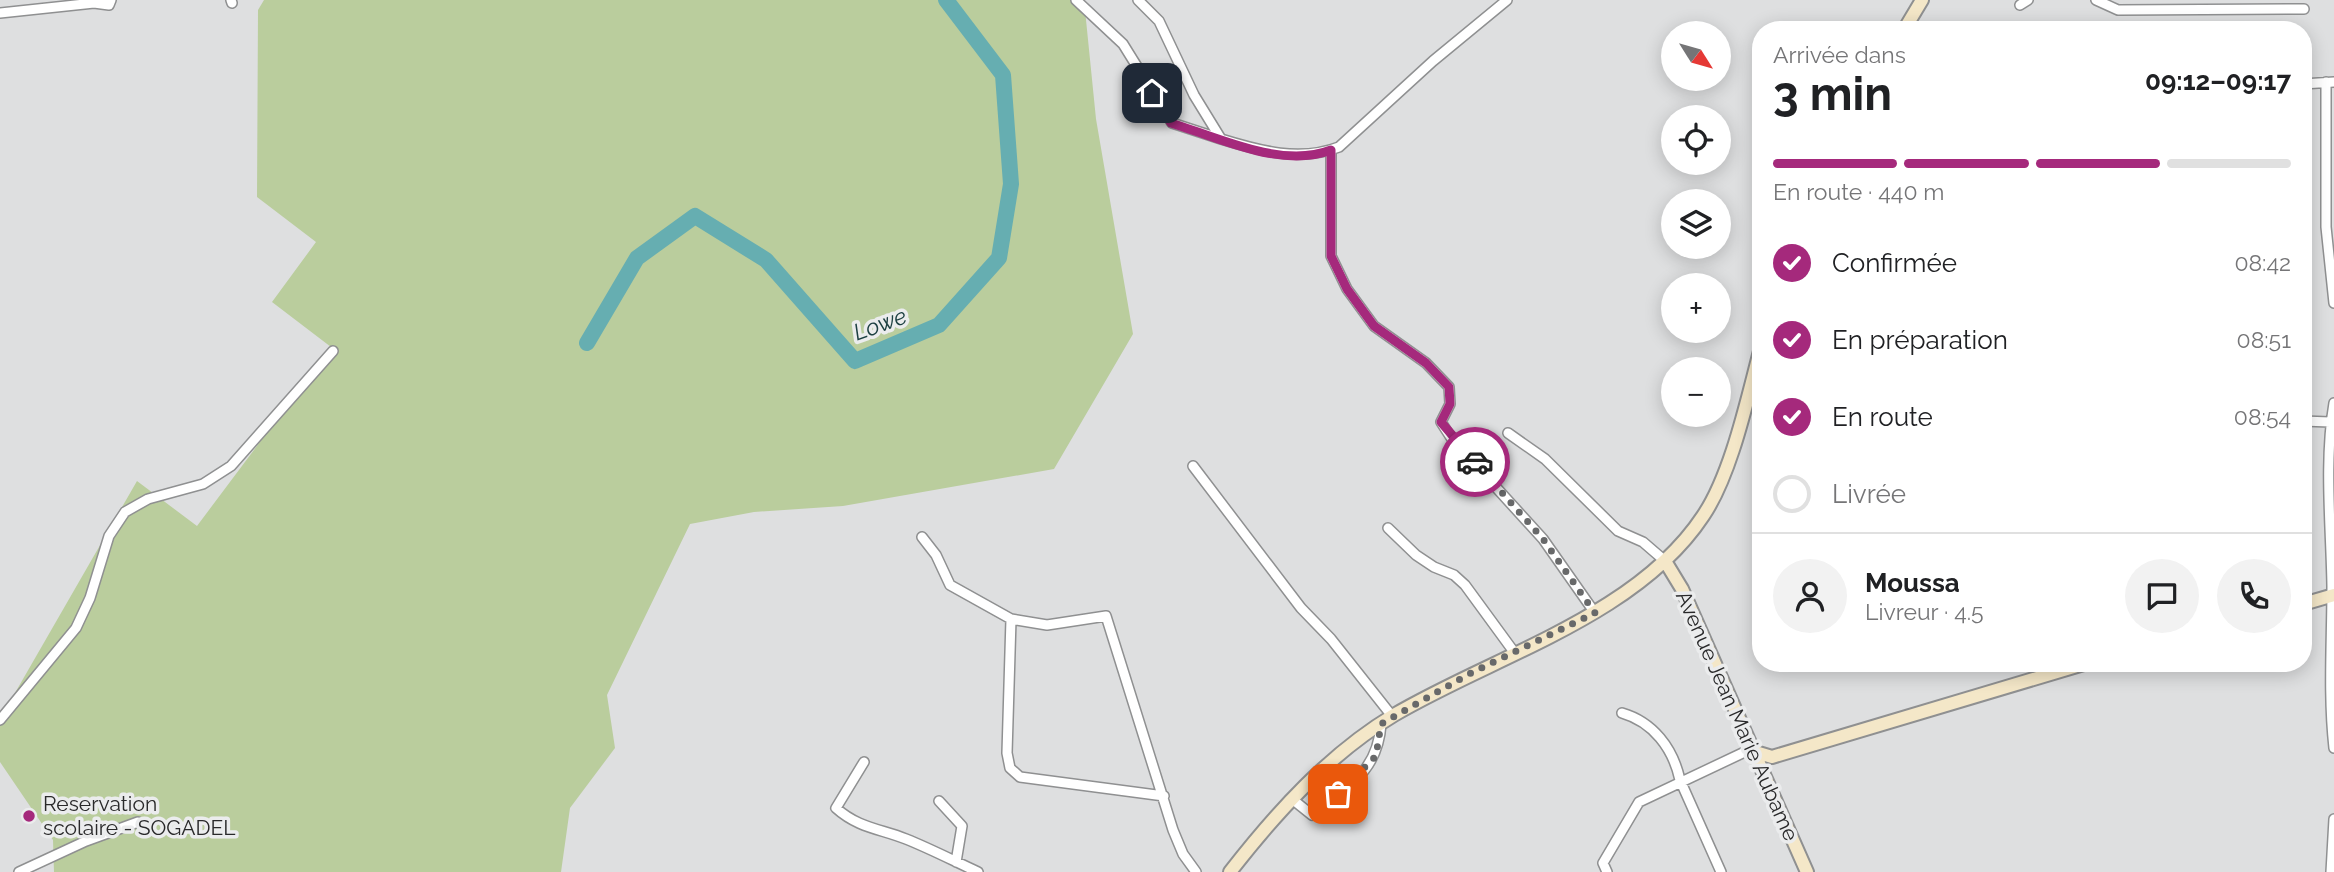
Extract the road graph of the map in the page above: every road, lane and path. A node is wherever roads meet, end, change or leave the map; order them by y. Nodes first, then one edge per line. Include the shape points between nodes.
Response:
1 (111, 0) edge
2 (1076, 0) edge
3 (1138, 0) edge
4 (1507, 0) edge
5 (1922, 0) edge
6 (2096, 0) edge
7 (2304, 9) dead end
8 (0, 13) edge
9 (1909, 21) edge
10 (2330, 82) edge
11 (2312, 83) edge
12 (1222, 139) junction
13 (1331, 150) junction
14 (2334, 303) edge
15 (333, 351) dead end
16 (1752, 377) edge
17 (2334, 403) edge
18 (2312, 421) edge
19 (2330, 422) junction
20 (1508, 433) dead end
21 (1193, 466) dead end
22 (1388, 528) dead end
23 (922, 537) dead end
24 (1665, 561) junction
25 (2333, 596) edge
26 (2312, 602) edge
27 (1595, 613) junction
28 (1011, 619) junction
29 (1514, 652) junction
30 (2057, 672) edge
31 (1622, 713) dead end
32 (1392, 716) junction
33 (0, 720) edge
34 (1381, 724) junction
35 (2334, 748) edge
36 (1751, 750) junction
37 (1772, 757) junction
38 (864, 762) dead end
39 (1763, 776) junction
40 (1680, 780) junction
41 (1164, 796) junction
42 (1292, 799) junction
43 (939, 801) dead end
44 (2334, 818) edge
45 (138, 822) dead end
46 (2334, 833) edge
47 (956, 862) junction
48 (19, 872) edge
49 (978, 872) edge
50 (1196, 872) edge
51 (1230, 872) edge
52 (1607, 872) edge
53 (1721, 872) edge
54 (1807, 872) edge
55 (2331, 872) edge

1 - 8 street via 109,5
2 - 12 street via 1123,44 1171,123
3 - 12 street via 1159,21 1194,95
4 - 13 street via 1433,61 1362,129
5 - 9 street
6 - 7 street via 2118,10
10 - 11 street
10 - 14 street via 2326,228
12 - 13 street via 1280,154
13 - 27 street via 1331,256 1347,289 1374,326 1426,363 1449,387 1450,404 1441,422 1543,539
15 - 33 street via 231,466 203,484 148,499 125,512 108,536 76,628
16 - 24 street via 1715,495 1693,530
17 - 19 street
18 - 19 street
19 - 25 street
20 - 24 street via 1545,459 1618,531 1643,542
21 - 32 street via 1301,608
22 - 29 street via 1416,555 1465,585
23 - 28 street via 950,585
24 - 27 street
24 - 36 street, Avenue Jean Marie Aubame via 1682,589
25 - 26 street
25 - 35 street via 2329,712
27 - 29 street
28 - 41 street via 1047,625 1106,616
28 - 41 street via 1010,768 1020,777
29 - 32 street
30 - 37 street
31 - 40 street via 1640,719 1656,732 1676,764
32 - 34 street
34 - 42 street via 1339,754
34 - 42 street via 1373,760 1312,816
36 - 37 street
36 - 39 street, Avenue Jean Marie Aubame
36 - 40 street
37 - 39 street
38 - 47 street via 836,808 871,830 903,838
39 - 54 street, Avenue Jean Marie Aubame
40 - 52 street via 1634,806 1603,863
40 - 53 street
41 - 50 street via 1183,854
42 - 51 street
43 - 47 street via 962,826
44 - 46 street
45 - 48 street
46 - 55 street
47 - 49 street

